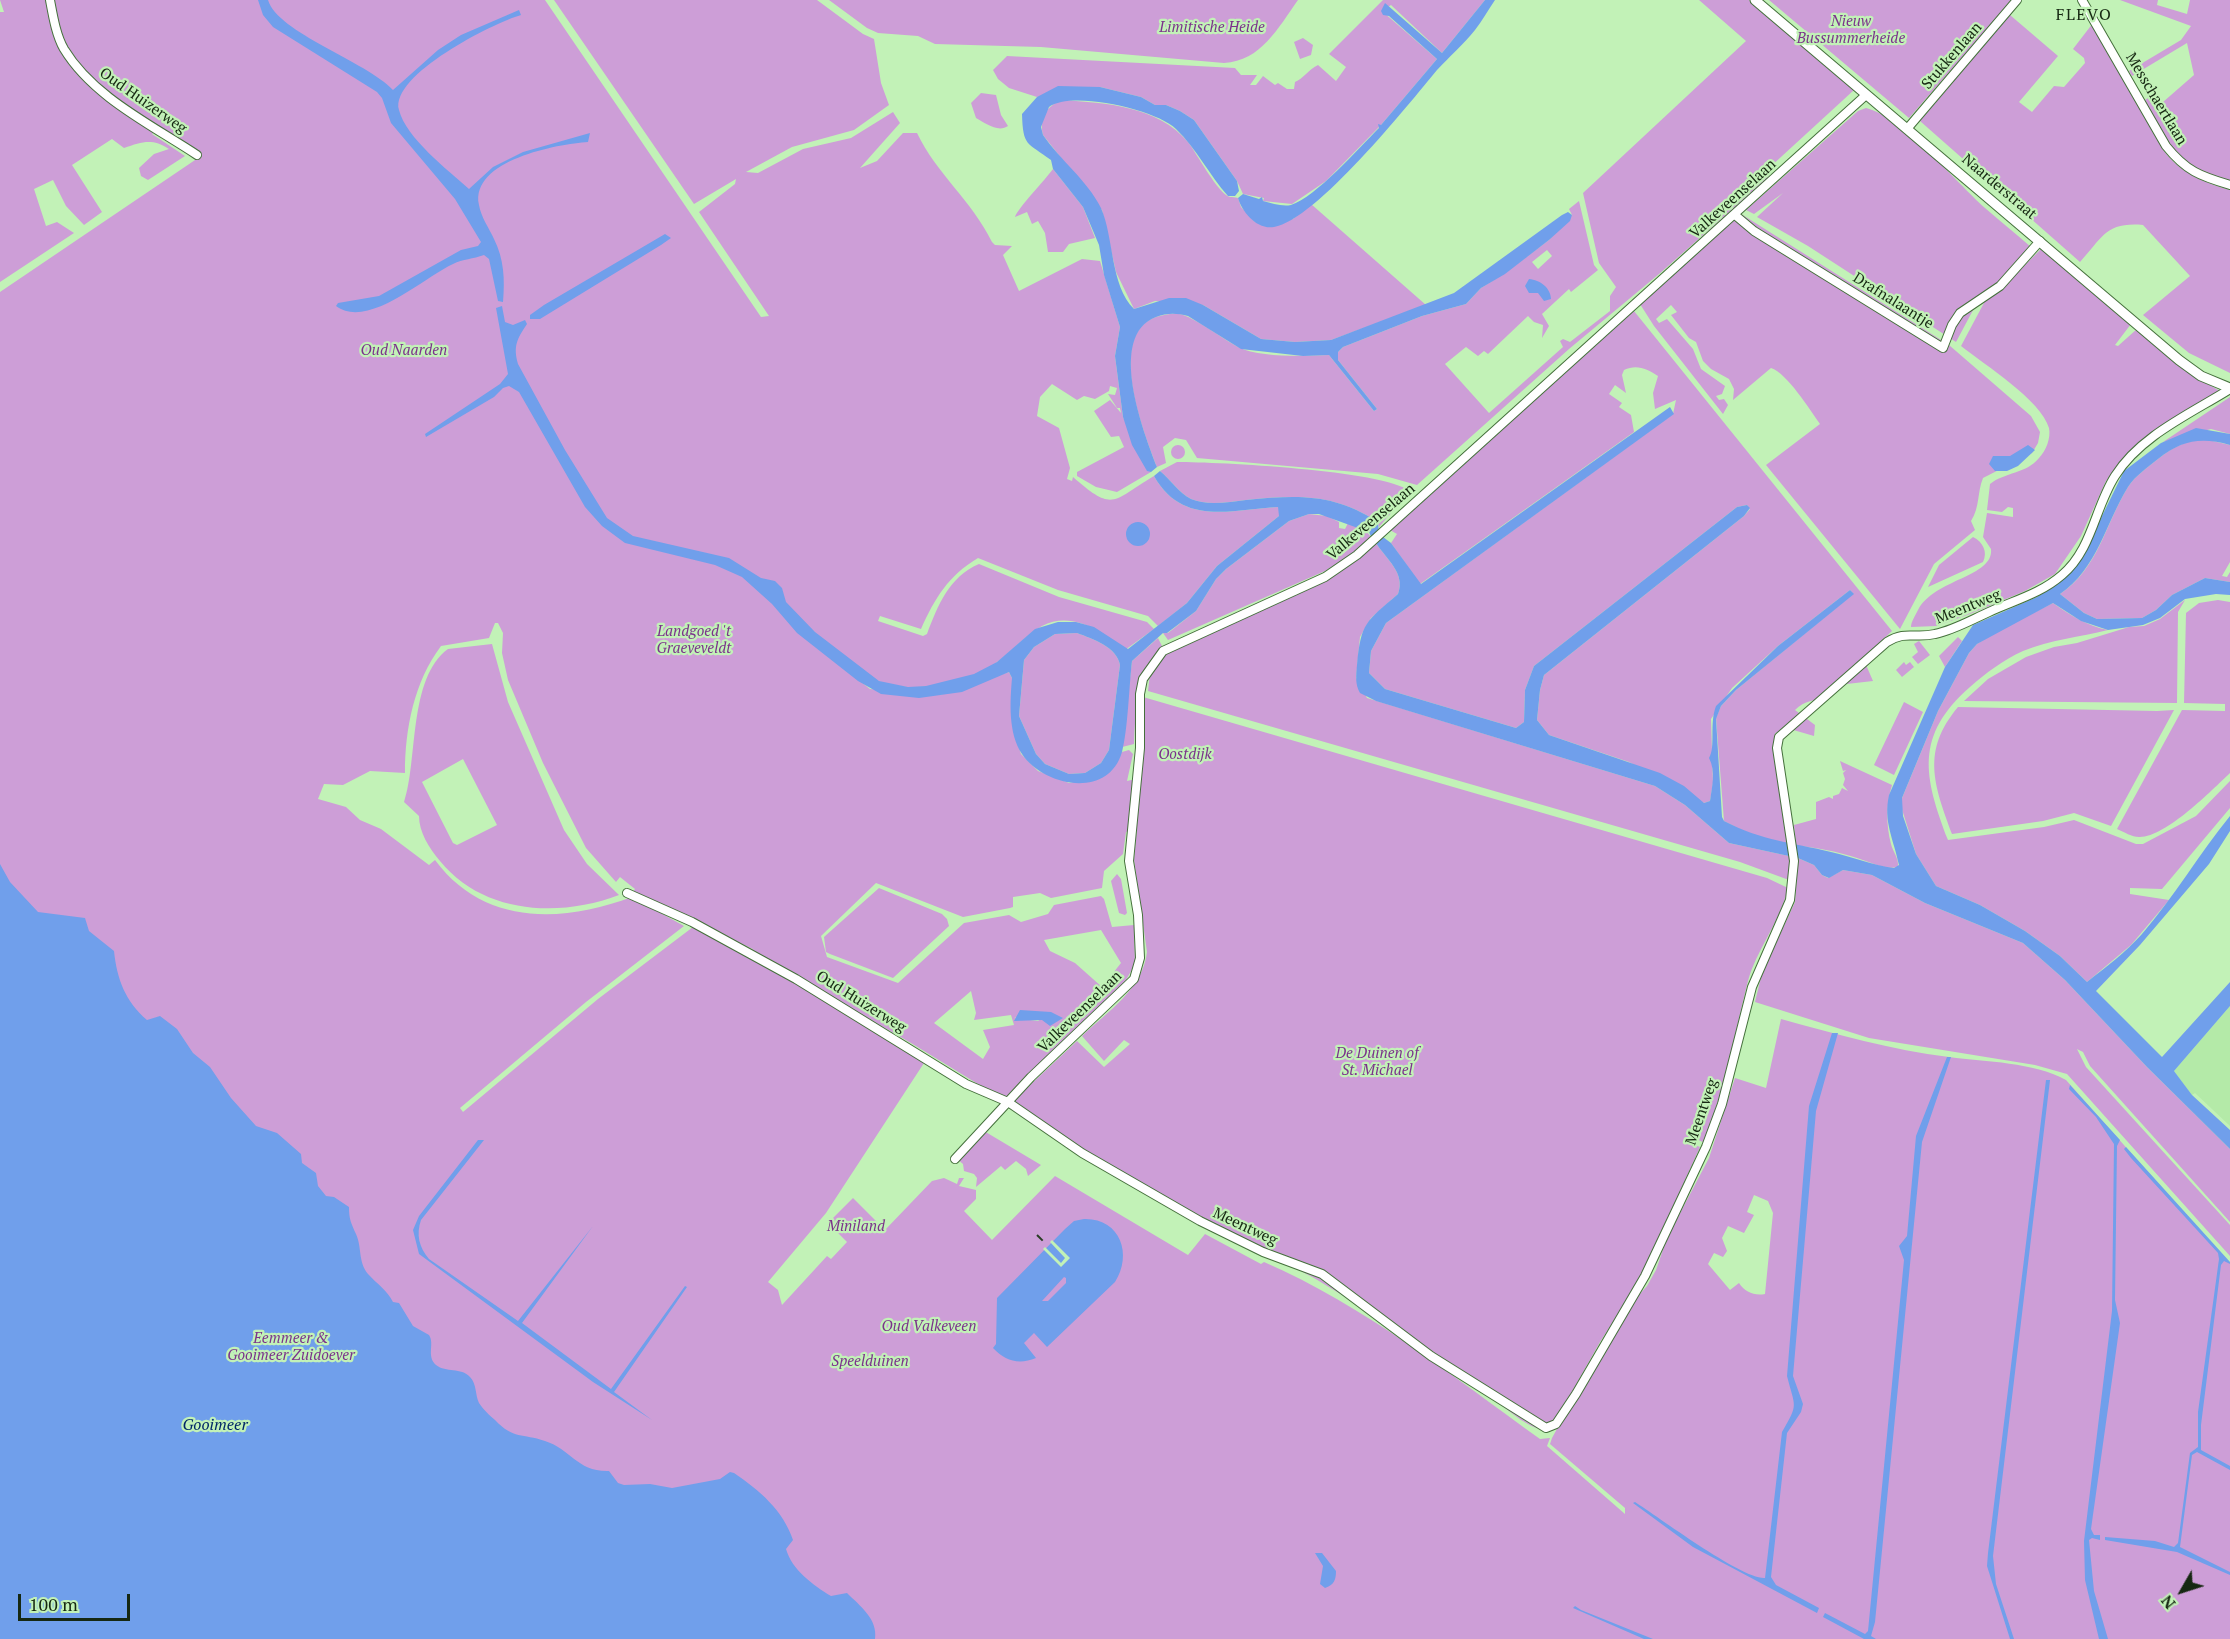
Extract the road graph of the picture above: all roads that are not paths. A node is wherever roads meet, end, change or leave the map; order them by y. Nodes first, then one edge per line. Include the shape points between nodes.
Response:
1 (50, 0) edge
2 (1755, 0) edge
3 (2017, 0) edge
4 (2082, 0) edge
5 (1866, 95) junction
6 (1907, 129) junction
7 (197, 155) dead end
8 (2230, 185) edge
9 (1735, 215) junction
10 (2040, 241) junction
11 (2230, 388) edge
12 (627, 892) dead end
13 (1008, 1102) junction
14 (954, 1159) dead end

1 - 7 street, Oud Huizerweg via 63,47 87,78
2 - 5 street, Naarderstraat
3 - 6 street, Stukkenlaan
4 - 8 street, Messchaertlaan via 2166,146 2195,174
5 - 6 street, Naarderstraat
5 - 9 street, Valkeveenselaan
6 - 10 street, Naarderstraat
9 - 10 street, Drafnalaantje via 1754,231 1943,348 1960,313 2000,286
9 - 13 street, Valkeveenselaan via 1369,546 1325,577 1167,648 1149,669 1140,694 1140,748 1129,861 1140,958 1134,979
10 - 11 street, Naarderstraat via 2179,360 2201,376
11 - 13 street, Meentweg via 2135,448 2114,477 2084,548 2063,575 2023,600 1956,628 1932,635 1899,635 1779,737 1777,748 1794,861 1790,900 1752,987 1722,1104 1706,1147 1645,1275 1556,1424 1546,1428 1431,1356 1322,1274 1263,1252 1200,1221 1083,1153
12 - 13 street, Oud Huizerweg via 692,922 796,979 966,1084
13 - 14 street

